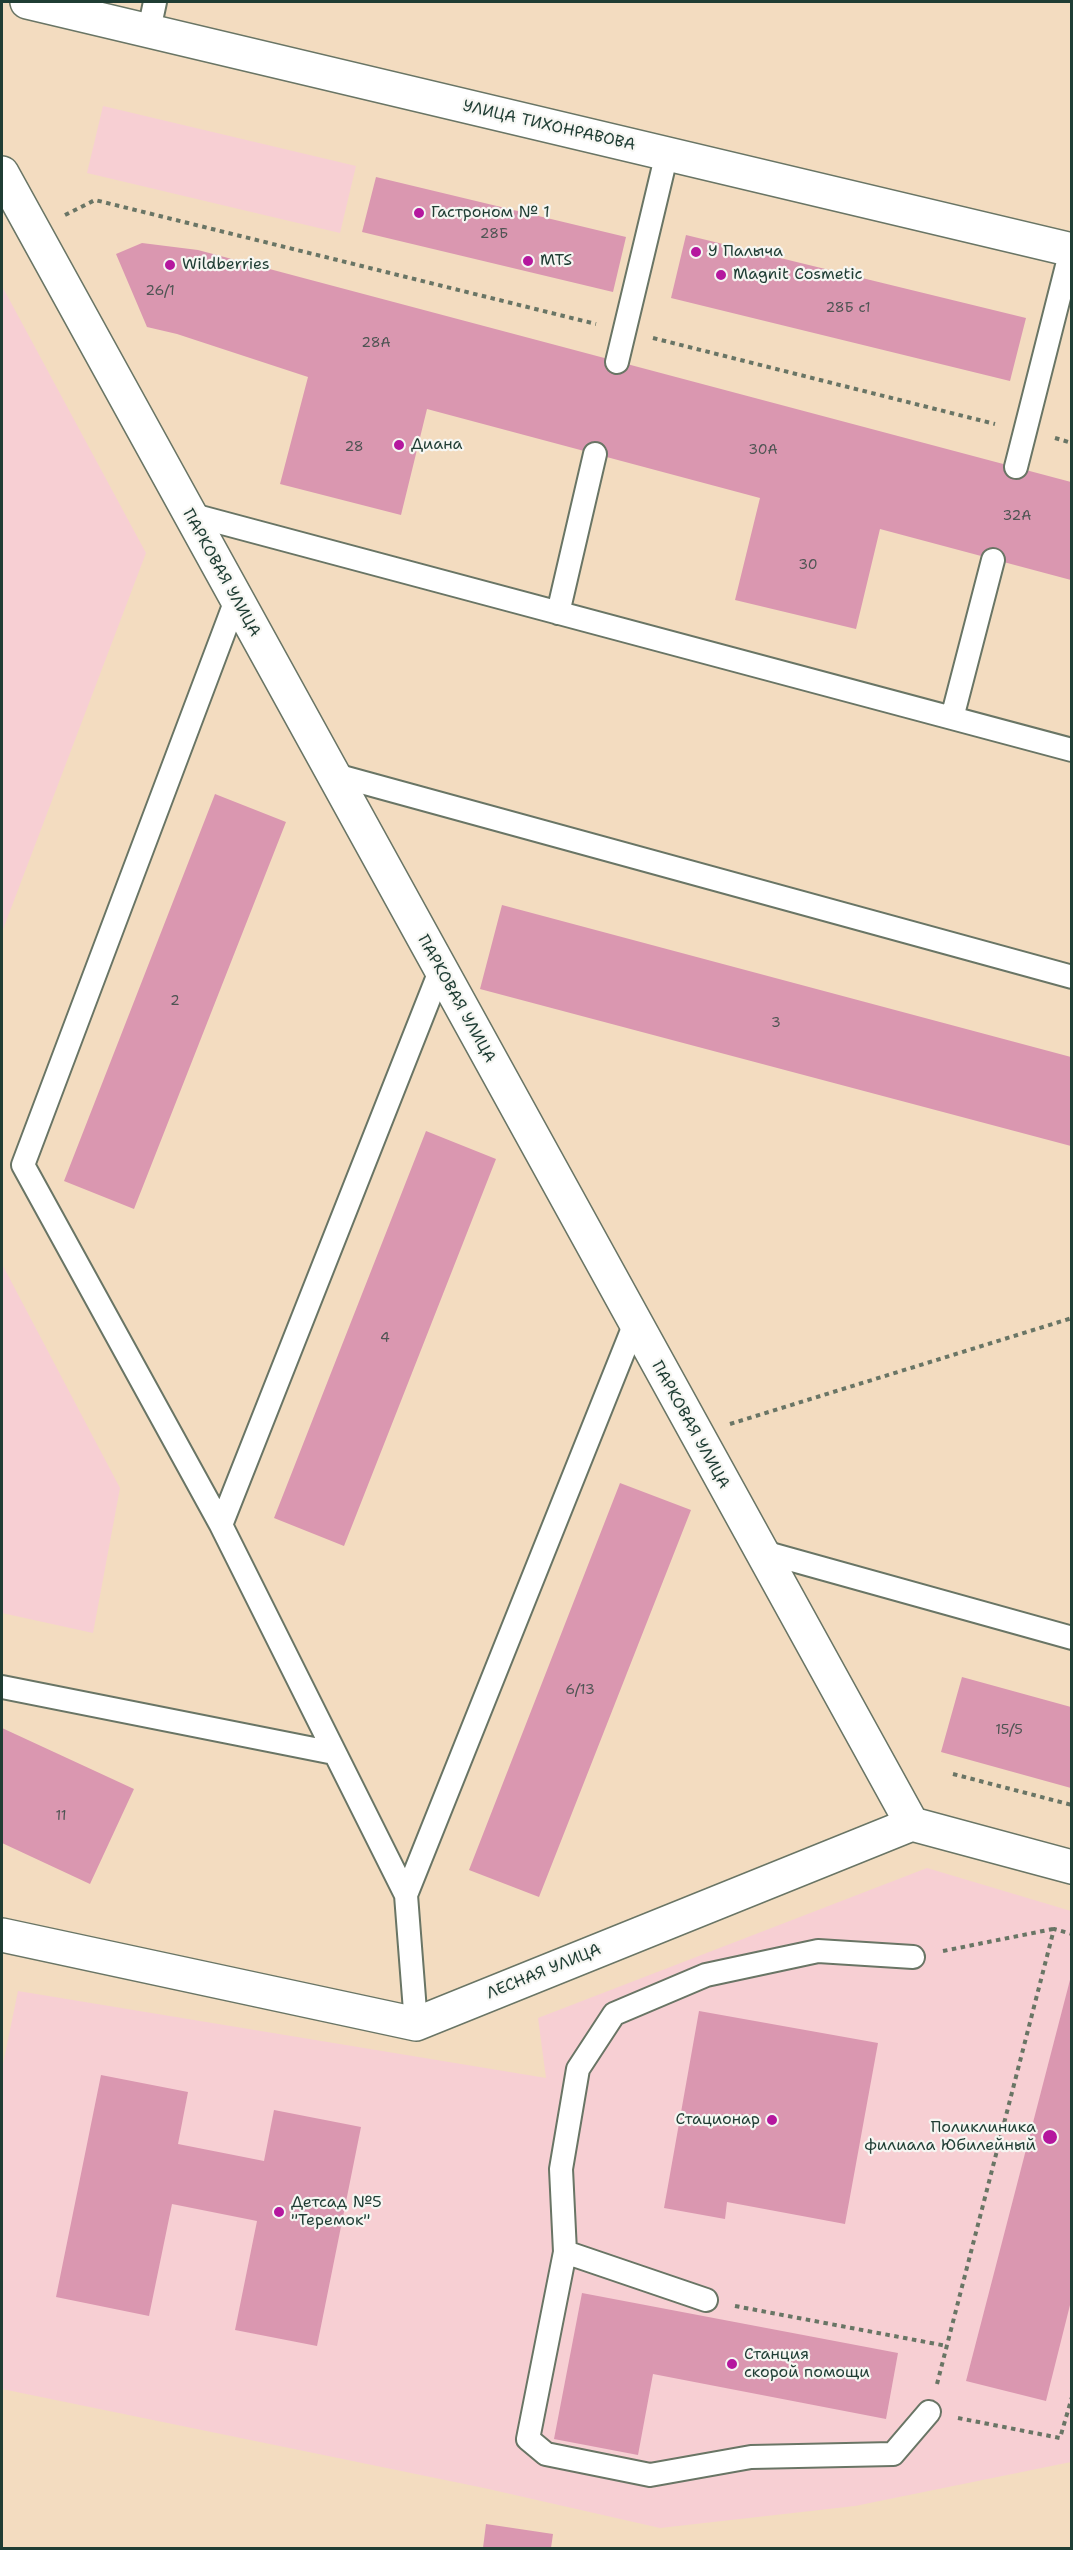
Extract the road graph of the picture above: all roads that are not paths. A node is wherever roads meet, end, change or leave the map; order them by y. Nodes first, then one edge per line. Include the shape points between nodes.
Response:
1 (27, 2) edge
2 (152, 16) edge
3 (667, 153) junction
4 (2, 173) edge
5 (1071, 250) edge
6 (617, 362) dead end
7 (595, 454) dead end
8 (1016, 467) dead end
9 (189, 514) junction
10 (993, 560) dead end
11 (236, 600) junction
12 (558, 613) junction
13 (952, 718) junction
14 (1071, 750) edge
15 (332, 774) junction
16 (440, 971) junction
17 (1071, 976) edge
18 (634, 1323) junction
19 (221, 1525) junction
20 (760, 1551) junction
21 (1071, 1638) edge
22 (2, 1687) edge
23 (334, 1753) junction
24 (912, 1824) junction
25 (1071, 1867) edge
26 (406, 1895) junction
27 (2, 1935) edge
28 (913, 1957) road end
29 (416, 2024) junction
30 (565, 2252) junction
31 (706, 2300) road end
32 (929, 2412) road end

1 - 2 street, УЛИЦА ТИХОНРАВОВА
2 - 3 street, УЛИЦА ТИХОНРАВОВА
3 - 5 street, УЛИЦА ТИХОНРАВОВА
3 - 6 lane
4 - 9 street, ПАРКОВАЯ УЛИЦА
5 - 8 lane
7 - 12 lane
9 - 11 street, ПАРКОВАЯ УЛИЦА
9 - 12 lane
10 - 13 lane
11 - 15 street, ПАРКОВАЯ УЛИЦА
11 - 19 lane via 23,1165
12 - 13 lane
13 - 14 lane
15 - 16 street, ПАРКОВАЯ УЛИЦА
15 - 17 lane
16 - 18 street, ПАРКОВАЯ УЛИЦА
16 - 19 lane
18 - 20 street, ПАРКОВАЯ УЛИЦА
18 - 26 lane
19 - 23 lane
20 - 21 lane
20 - 24 street, ПАРКОВАЯ УЛИЦА
22 - 23 lane
23 - 26 lane
24 - 25 street
24 - 29 street, ЛЕСНАЯ УЛИЦА
26 - 29 lane
27 - 29 street
28 - 30 lane via 818,1952 706,1975 615,2014 578,2069 561,2169
30 - 31 lane
30 - 32 lane via 528,2439 546,2454 650,2475 751,2457 893,2454

